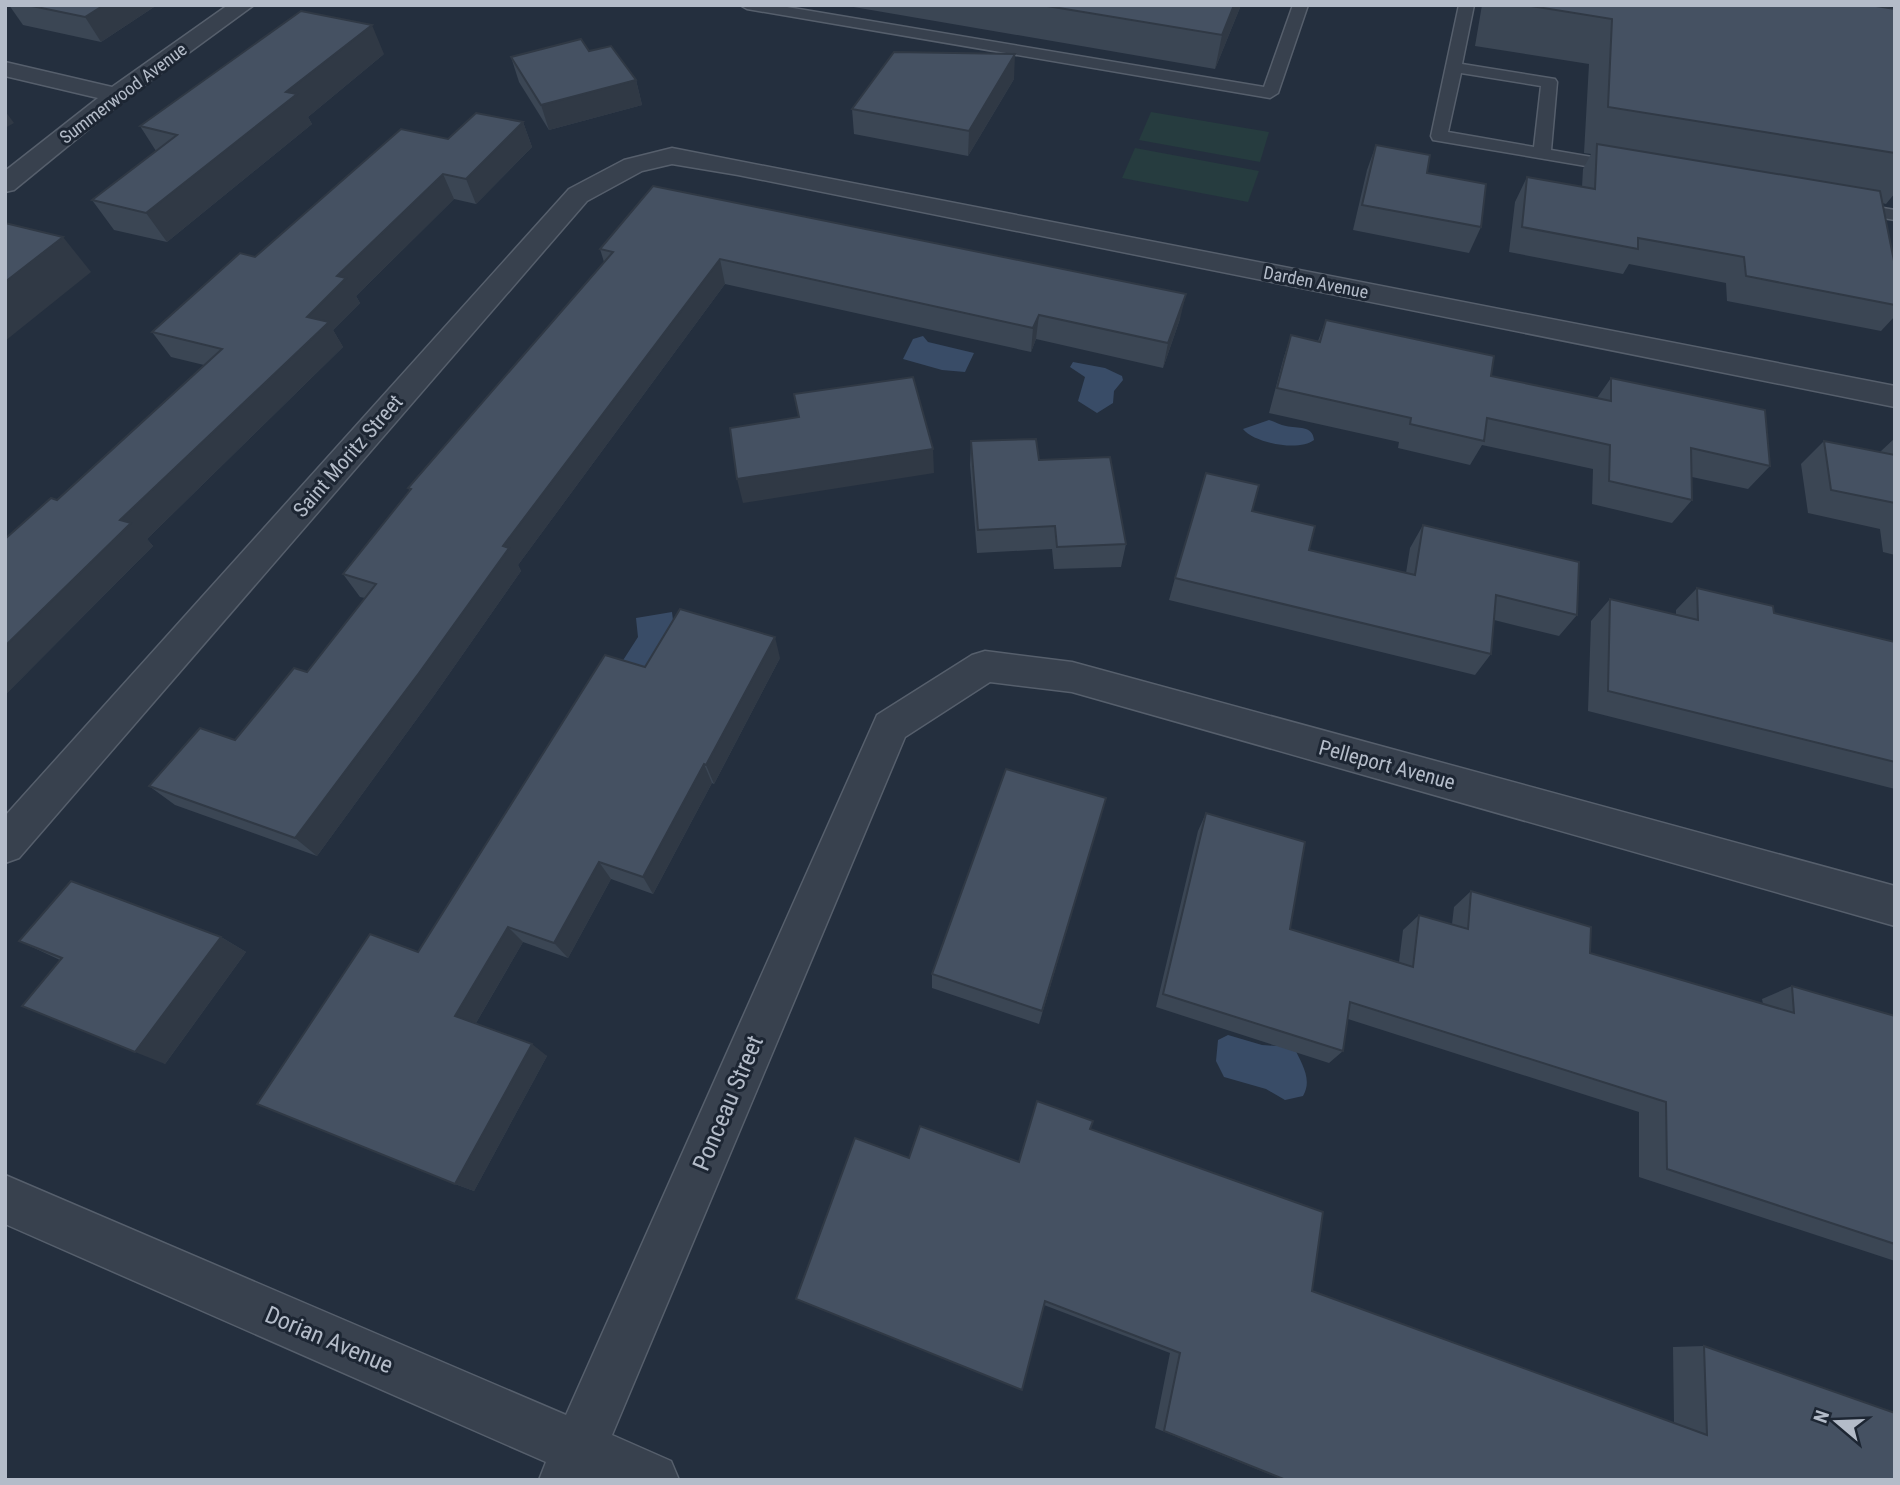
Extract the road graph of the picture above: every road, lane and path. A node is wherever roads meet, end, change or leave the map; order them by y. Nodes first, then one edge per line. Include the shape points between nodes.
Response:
1 (243, 5) edge
2 (747, 5) edge
3 (1301, 5) edge
4 (1468, 5) edge
5 (1454, 66) junction
6 (5, 69) edge
7 (116, 95) junction
8 (1542, 154) junction
9 (738, 167) joint
10 (1636, 170) edge
11 (5, 184) edge
12 (1836, 205) edge
13 (1895, 215) edge
14 (1895, 397) edge
15 (890, 726) joint
16 (5, 845) edge
17 (1895, 905) edge
18 (5, 1199) edge
19 (573, 1464) edge
20 (652, 1480) edge

1 - 7 street, Summerwood Avenue
2 - 3 lane via 1270,93
4 - 5 lane
5 - 8 lane via 1549,82
5 - 8 lane via 1438,136
6 - 7 street
7 - 11 street, Summerwood Avenue
8 - 10 lane
9 - 14 street, Darden Avenue
9 - 16 street, Saint Moritz Street via 672,156 633,165 578,195
12 - 13 lane
15 - 17 street, Pelleport Avenue via 985,666 1072,677
15 - 19 street, Ponceau Street
18 - 19 street, Dorian Avenue
19 - 20 street, Dorian Avenue

